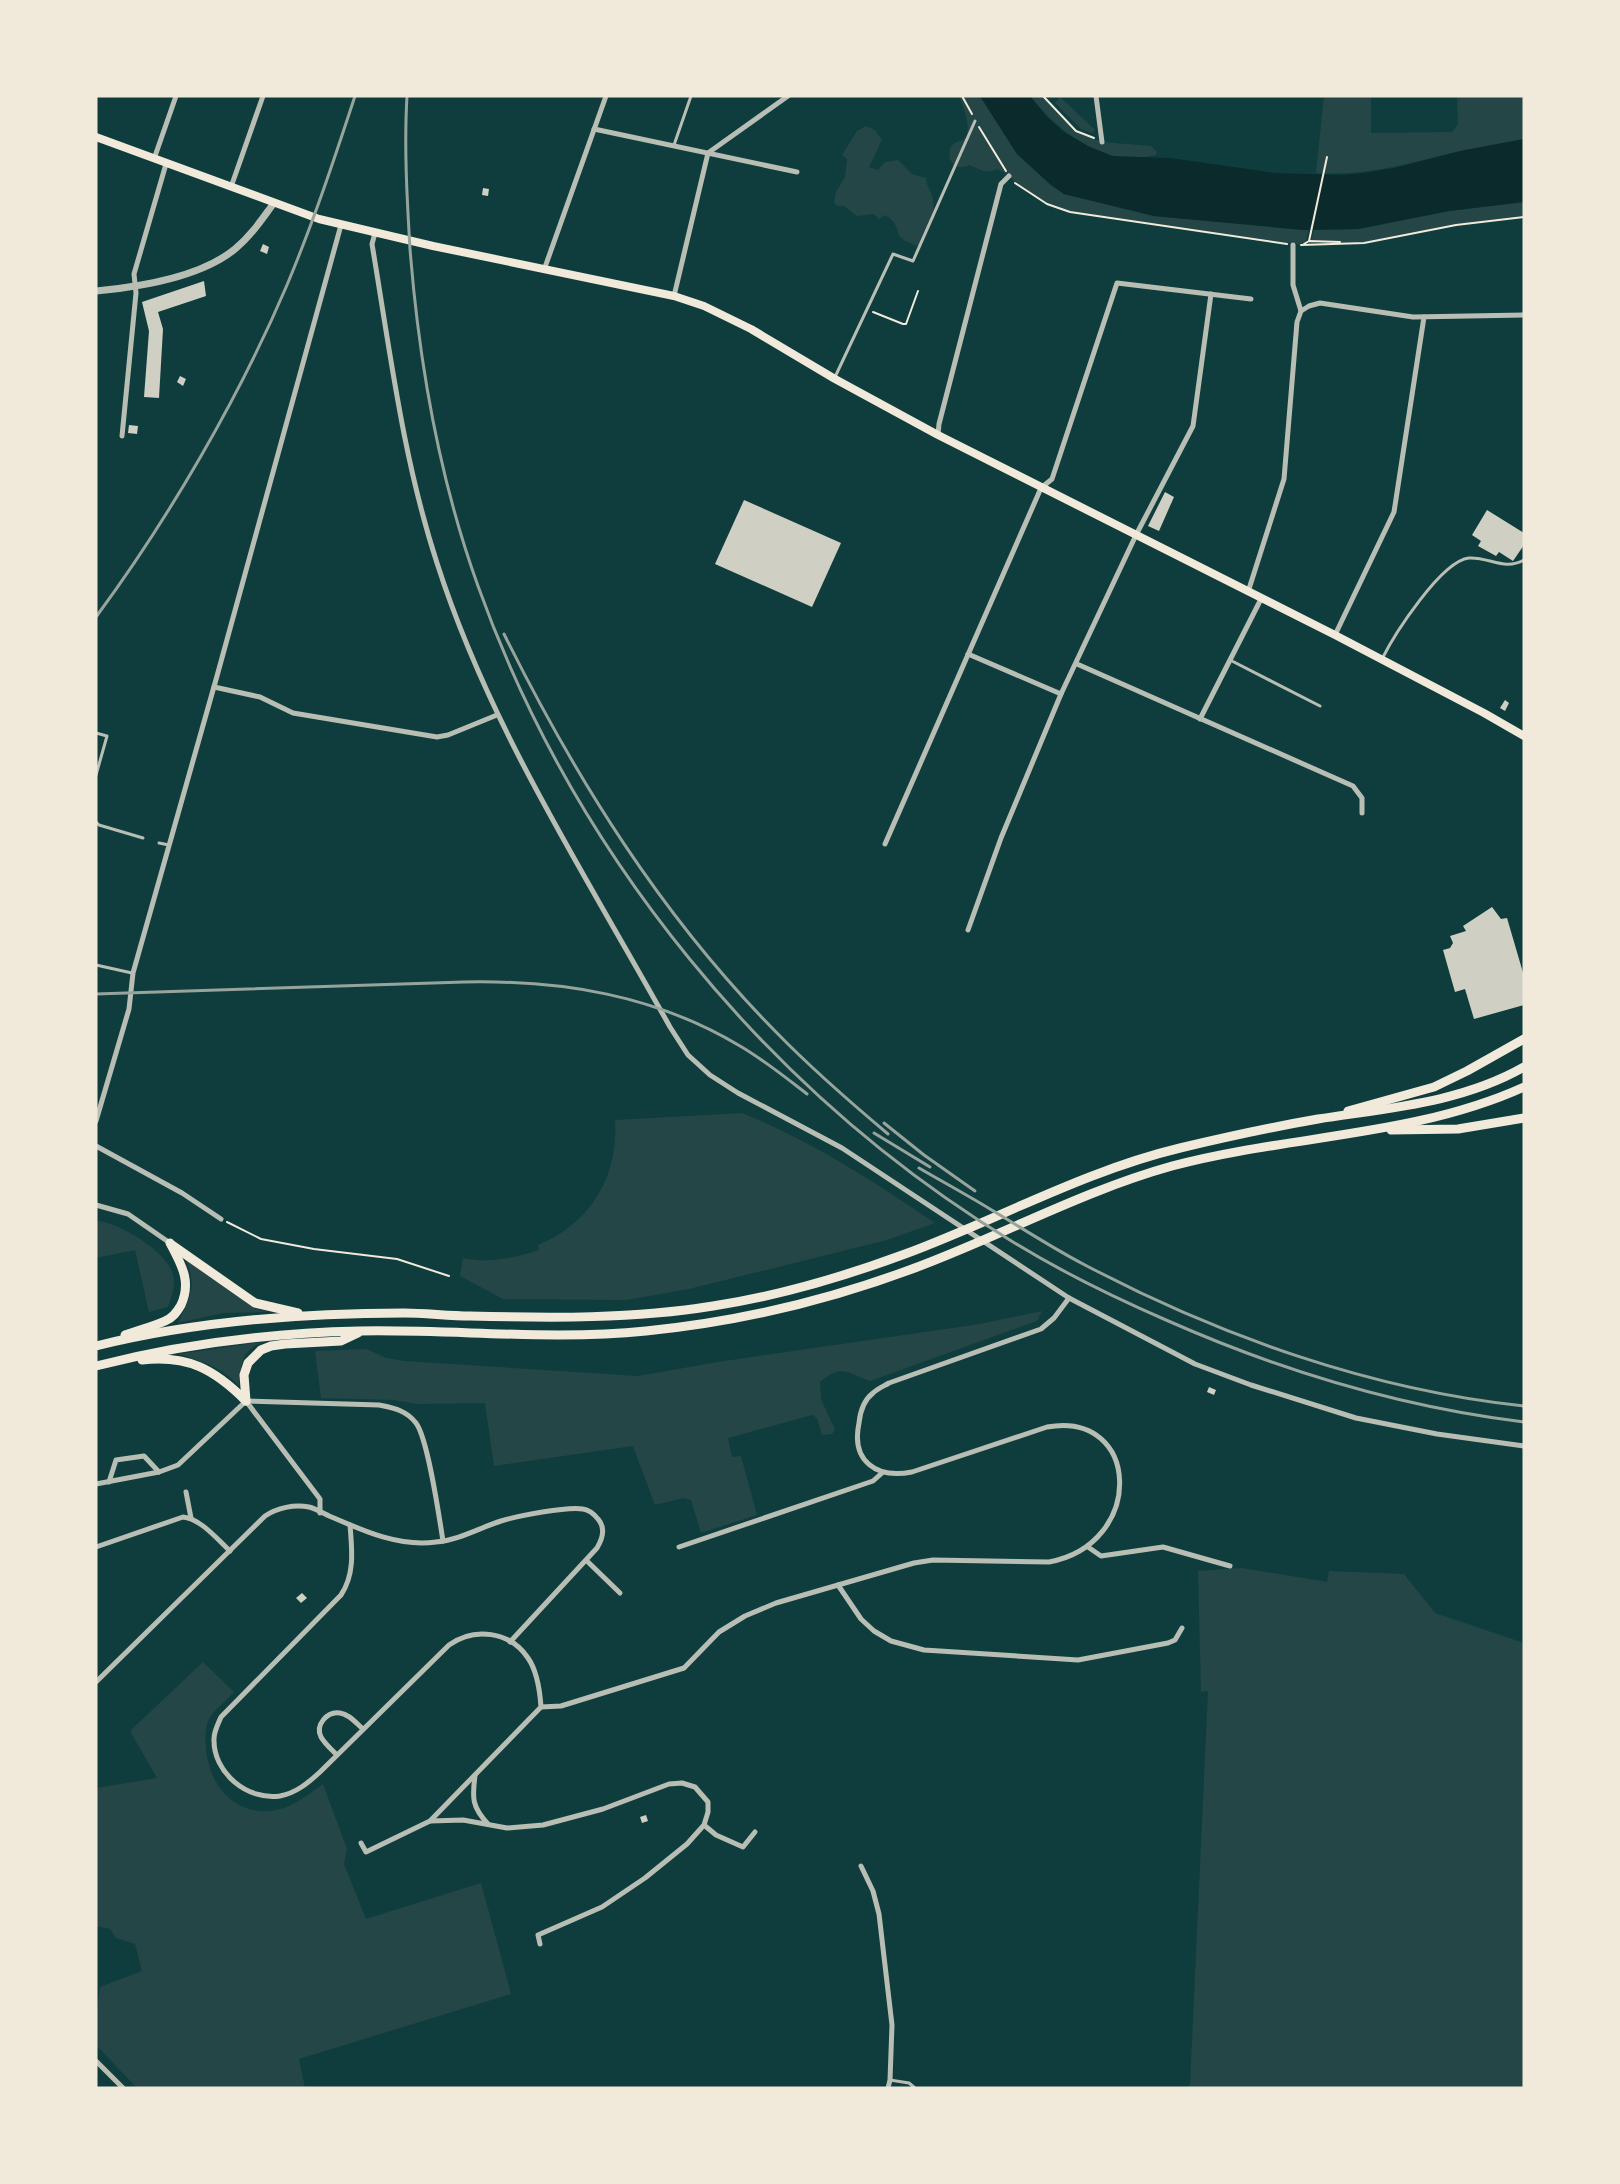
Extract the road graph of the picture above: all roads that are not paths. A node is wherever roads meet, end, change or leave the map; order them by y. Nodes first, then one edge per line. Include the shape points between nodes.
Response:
1 (176, 96) edge
2 (263, 96) edge
3 (606, 96) edge
4 (691, 96) edge
5 (788, 96) edge
6 (1096, 96) edge
7 (975, 121) road end
8 (594, 129) junction
9 (96, 137) edge
10 (1102, 142) road end
11 (674, 145) junction
12 (708, 153) junction
13 (154, 159) junction
14 (166, 164) junction
15 (797, 172) dead end
16 (1009, 176) road end
17 (231, 187) junction
18 (274, 203) junction
19 (341, 225) junction
20 (375, 234) junction
21 (1293, 245) road end
22 (544, 270) junction
23 (135, 285) junction
24 (96, 291) edge
25 (1211, 294) junction
26 (674, 296) junction
27 (1251, 299) dead end
28 (1301, 311) junction
29 (1524, 315) edge
30 (1424, 317) junction
31 (834, 379) junction
32 (938, 435) junction
33 (122, 436) dead end
34 (1041, 488) junction
35 (1136, 535) junction
36 (1524, 560) edge
37 (1248, 592) junction
38 (1260, 599) junction
39 (1335, 635) junction
40 (968, 654) junction
41 (1230, 660) junction
42 (1382, 660) junction
43 (1077, 664) junction
44 (214, 687) junction
45 (1061, 694) junction
46 (1320, 706) dead end
47 (497, 715) junction
48 (1200, 719) junction
49 (96, 733) edge
50 (1524, 736) edge
51 (96, 775) edge
52 (1362, 813) dead end
53 (96, 822) edge
54 (143, 838) dead end
55 (159, 843) dead end
56 (885, 844) dead end
57 (168, 845) junction
58 (968, 930) dead end
59 (96, 965) edge
60 (133, 973) junction
61 (1524, 1040) edge
62 (1524, 1067) edge
63 (1524, 1087) edge
64 (1524, 1118) edge
65 (1319, 1119) junction
66 (96, 1121) edge
67 (1365, 1130) junction
68 (96, 1146) edge
69 (96, 1206) edge
70 (221, 1219) road end
71 (170, 1243) junction
72 (1069, 1298) junction
73 (306, 1315) junction
74 (361, 1331) junction
75 (97, 1346) edge
76 (99, 1365) edge
77 (246, 1401) junction
78 (1524, 1446) edge
79 (159, 1472) junction
80 (882, 1473) junction
81 (109, 1482) junction
82 (96, 1484) edge
83 (186, 1492) dead end
84 (320, 1513) junction
85 (191, 1518) junction
86 (350, 1525) junction
87 (443, 1541) junction
88 (96, 1547) edge
89 (678, 1547) dead end
90 (1088, 1547) junction
91 (230, 1551) junction
92 (587, 1561) junction
93 (1230, 1566) dead end
94 (838, 1586) junction
95 (620, 1593) dead end
96 (1182, 1628) dead end
97 (510, 1642) junction
98 (96, 1682) edge
99 (541, 1707) junction
100 (363, 1730) junction
101 (337, 1755) junction
102 (475, 1775) junction
103 (430, 1821) junction
104 (488, 1824) junction
105 (704, 1825) junction
106 (755, 1832) dead end
107 (361, 1844) dead end
108 (861, 1866) dead end
109 (540, 1944) dead end
110 (96, 2061) edge
111 (890, 2080) junction
112 (123, 2088) edge
113 (888, 2088) edge
114 (915, 2088) edge

1 - 13 street
2 - 17 street
3 - 8 street
4 - 11 lane
5 - 12 street
6 - 10 street
7 - 31 lane via 913,261 893,254
8 - 11 street
8 - 22 street
9 - 13 main road
11 - 12 street
12 - 15 street
12 - 26 street
13 - 14 main road
14 - 17 main road
14 - 23 street via 134,274
16 - 32 street via 1001,184
17 - 18 main road
18 - 19 main road
18 - 23 street via 251,233 226,256 175,277
19 - 20 main road
19 - 44 street
20 - 22 main road
20 - 47 street via 372,244 394,386 418,500 456,618
21 - 28 street via 1293,285
22 - 26 main road
23 - 24 street
23 - 33 street
25 - 27 street
25 - 34 street via 1117,283 1052,479
25 - 35 street via 1193,426
26 - 31 main road via 751,329
28 - 30 street via 1320,303
28 - 37 street via 1284,479
29 - 30 street
30 - 39 street via 1394,512
31 - 32 main road
32 - 34 main road
34 - 35 main road
34 - 40 street
35 - 37 main road
35 - 43 street
36 - 42 lane via 1514,566 1469,558 1458,562 1424,593
37 - 38 main road
38 - 39 main road
38 - 41 street
39 - 42 main road
40 - 45 street
40 - 56 street
41 - 46 lane
41 - 48 street
42 - 50 main road
43 - 45 street
43 - 48 street
44 - 47 street via 260,697 293,713 437,737
44 - 57 street
45 - 58 street via 1001,838
47 - 72 street via 552,822 688,1055 738,1093 842,1148
48 - 52 street via 1353,786 1362,798
49 - 51 lane via 107,736
53 - 54 lane
55 - 57 lane
57 - 60 street
59 - 60 lane
60 - 66 street via 129,1009
61 - 65 highway via 1434,1087
62 - 65 highway via 1434,1101
63 - 67 highway via 1436,1117
64 - 67 highway via 1458,1129
65 - 73 highway via 1166,1151 1106,1170 907,1253 769,1295 679,1311 575,1317
67 - 74 highway via 1259,1147 1170,1167 913,1269 773,1311 644,1331 580,1335
68 - 70 street
69 - 71 street via 128,1214
71 - 73 highway via 255,1303
71 - 75 highway via 187,1284 176,1313 166,1321
72 - 78 street via 1195,1364 1251,1385 1356,1418
72 - 80 street via 1041,1329 889,1383 871,1394 861,1412 857,1440 860,1454
73 - 75 highway via 222,1323
74 - 76 highway via 208,1342
74 - 77 highway via 341,1341 285,1344 261,1350 248,1363 244,1375
76 - 77 highway via 163,1358 182,1361 224,1379
77 - 79 street via 178,1465
77 - 84 street via 320,1500
77 - 87 street via 400,1409 416,1423 423,1439
79 - 81 street
79 - 81 street via 144,1456 116,1460
80 - 89 street via 873,1480
80 - 90 street via 895,1476 912,1472 1047,1427 1080,1426 1108,1446 1118,1466 1121,1485 1116,1510
81 - 82 street
83 - 85 street
84 - 86 street
84 - 91 street via 309,1507 274,1510
85 - 88 street via 183,1517
85 - 91 street
86 - 87 street via 397,1541
86 - 101 street via 348,1586 333,1606 221,1717 214,1736 218,1756 230,1778 258,1796 278,1796 299,1789
87 - 92 street via 511,1518 584,1509 597,1517 604,1530
90 - 93 street via 1101,1556 1163,1547
90 - 94 street via 1049,1562 933,1560
91 - 98 street
92 - 95 street
92 - 97 street
94 - 96 street via 874,1631 891,1641 924,1650 1078,1660 1168,1644
94 - 99 street via 776,1603 732,1623 684,1668 561,1707
97 - 99 street via 529,1659
97 - 100 street via 487,1634 458,1639
99 - 102 street
100 - 101 street
100 - 101 street via 342,1713 324,1719 319,1731
102 - 103 street
102 - 104 street via 472,1797 478,1814
103 - 104 street
103 - 107 street via 366,1852
104 - 105 street via 507,1828 543,1826 682,1783 695,1787 708,1802
105 - 106 street via 716,1835 743,1846
105 - 109 street via 654,1871 602,1907 538,1935
108 - 111 street via 879,1914 892,2025
110 - 112 street
111 - 113 street
111 - 114 lane

